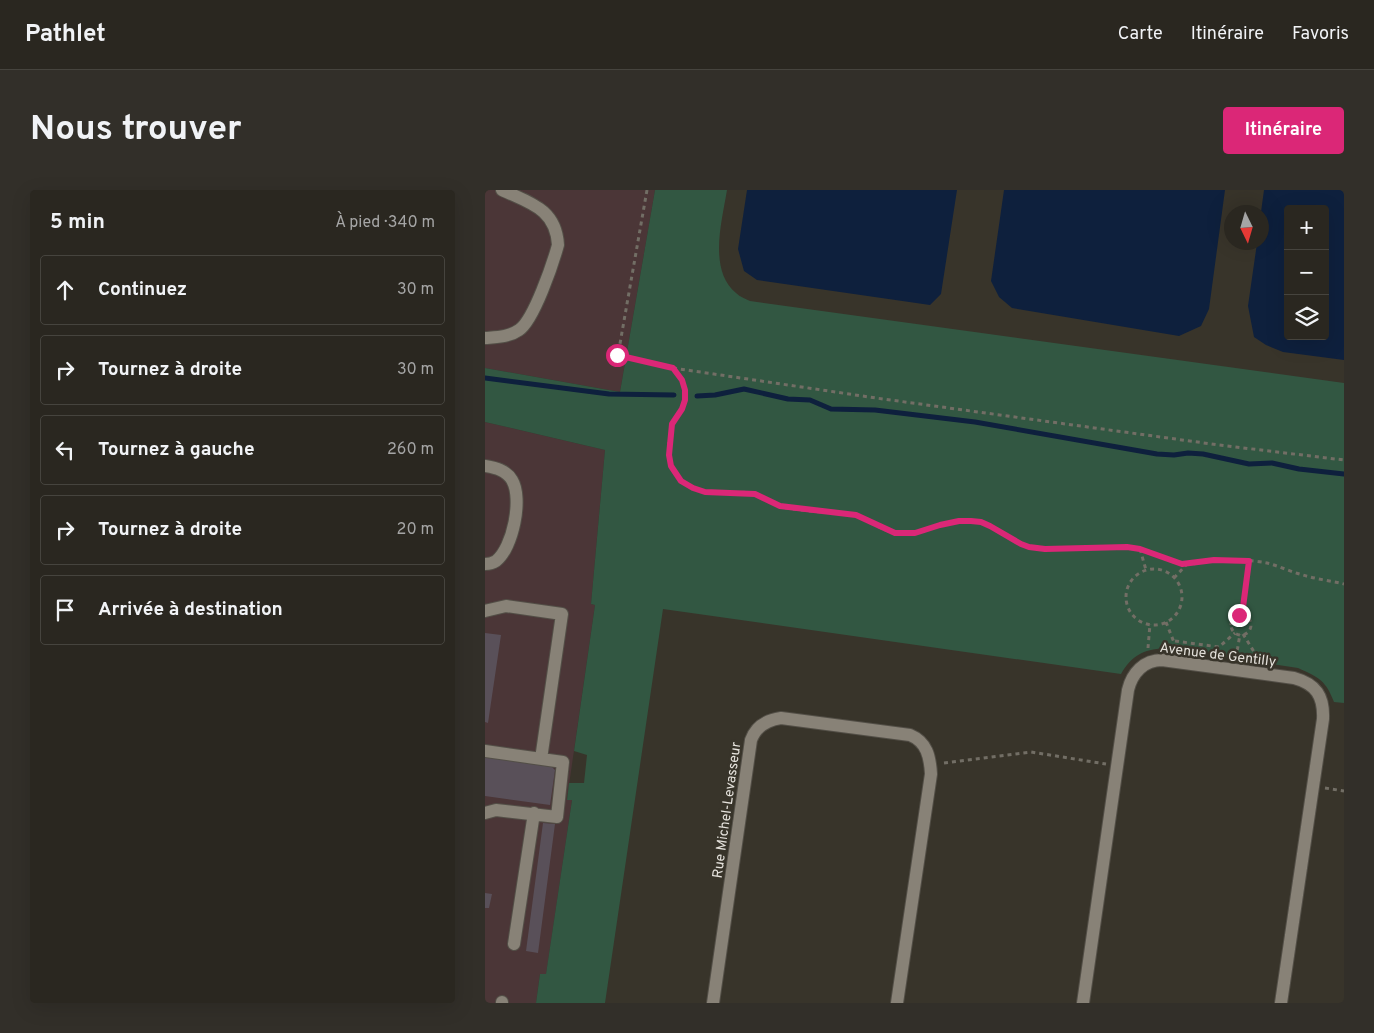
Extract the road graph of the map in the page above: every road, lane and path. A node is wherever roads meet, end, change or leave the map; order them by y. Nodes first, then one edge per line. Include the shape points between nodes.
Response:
1 (502, 190) edge
2 (647, 190) edge
3 (485, 338) edge
4 (673, 368) junction
5 (1344, 460) edge
6 (485, 466) edge
7 (1140, 549) junction
8 (1249, 561) junction
9 (485, 564) edge
10 (1187, 564) junction
11 (1146, 570) junction
12 (1174, 578) junction
13 (1344, 584) edge
14 (485, 611) edge
15 (1242, 615) junction
16 (1166, 622) junction
17 (1150, 624) junction
18 (1235, 633) junction
19 (1242, 634) junction
20 (1175, 641) junction
21 (1148, 650) dead end
22 (1177, 650) dead end
23 (1236, 659) dead end
24 (1257, 662) dead end
25 (485, 751) edge
26 (541, 759) junction
27 (943, 763) dead end
28 (1106, 764) dead end
29 (1325, 788) dead end
30 (1344, 791) edge
31 (485, 813) edge
32 (534, 814) junction
33 (515, 944) dead end
34 (713, 1003) edge
35 (897, 1003) edge
36 (1083, 1003) edge
37 (1281, 1003) edge

1 - 3 street via 550,218 555,226 558,245 527,323 511,334
2 - 4 path via 617,355
4 - 5 path
4 - 7 path via 682,380 685,400 672,424 669,455 671,466 681,481 693,488 705,492 755,494 780,506 856,515 895,533 915,533 949,523 971,521 990,526 1029,547
6 - 9 street via 506,473 516,491 516,514 505,549 498,560
7 - 10 path
7 - 11 path
8 - 10 path via 1214,560
8 - 13 path
8 - 15 path
10 - 12 path
11 - 12 path via 1161,570
11 - 17 path via 1129,583 1126,600 1133,616
12 - 16 path via 1181,589 1181,599 1179,608
14 - 26 street via 506,606 562,614
15 - 18 path via 1231,621
15 - 19 path via 1251,623
16 - 17 path
16 - 20 path
17 - 21 path
18 - 19 path
18 - 20 path via 1219,647
19 - 23 path
19 - 24 path
20 - 22 path
25 - 26 street
26 - 32 street via 563,762 557,817
27 - 28 path via 1031,752
29 - 30 path
31 - 32 street via 496,810
32 - 33 street
34 - 35 street, Rue Michel-Levasseur via 751,740 753,733 763,724 781,718 909,735 920,741 928,752 931,774
36 - 37 street, Avenue de Gentilly via 1129,683 1137,670 1155,660 1294,678 1309,684 1321,699 1323,719

